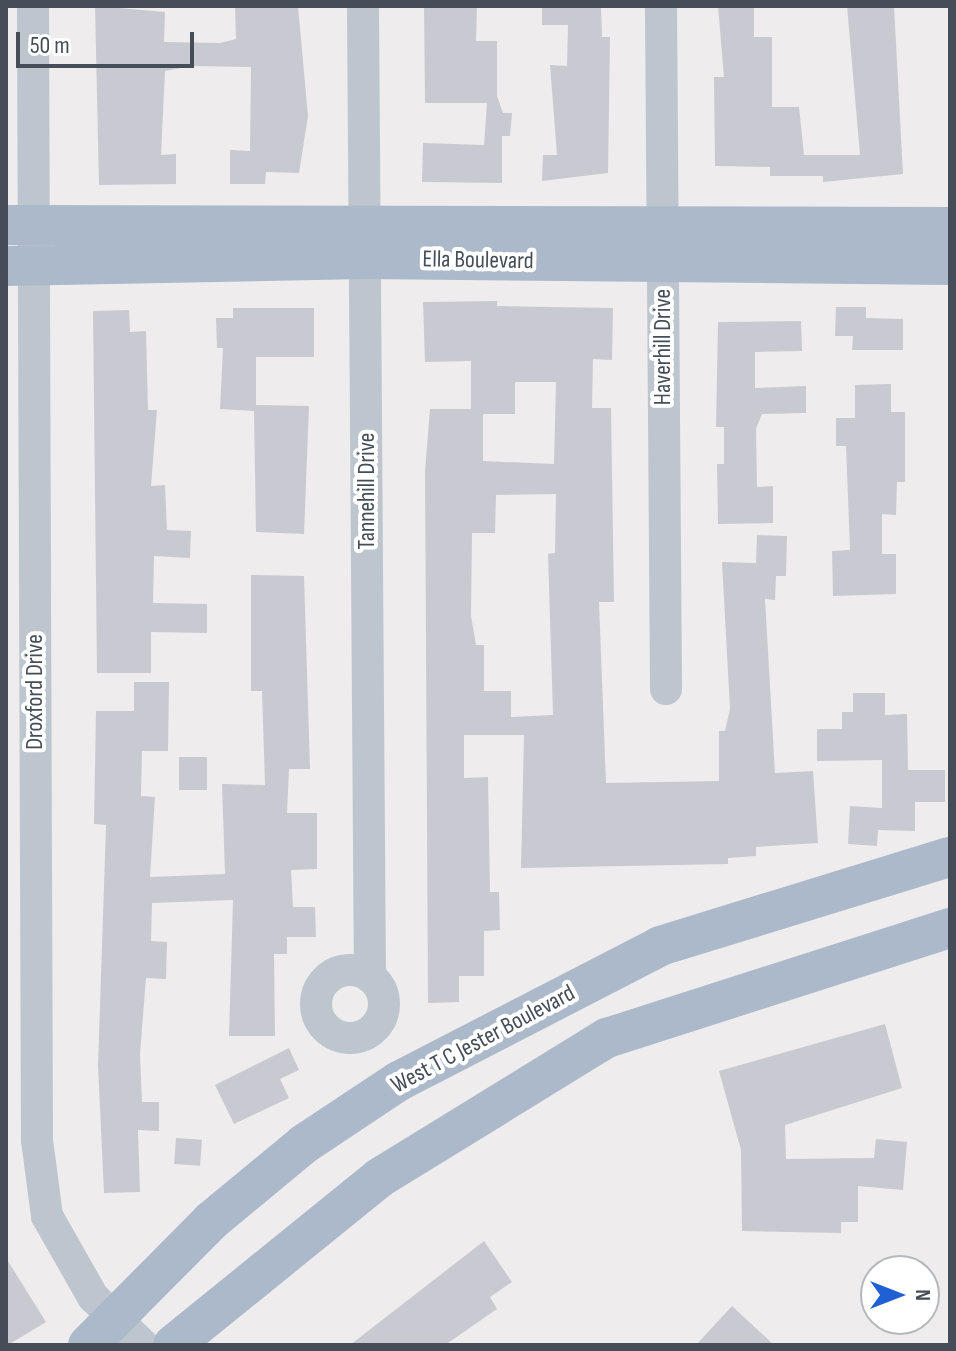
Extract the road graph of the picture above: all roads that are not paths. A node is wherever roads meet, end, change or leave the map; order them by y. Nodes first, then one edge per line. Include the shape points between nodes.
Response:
1 (33, 6) edge
2 (363, 6) edge
3 (661, 6) edge
4 (20, 225) edge
5 (950, 227) edge
6 (365, 242) junction
7 (663, 245) junction
8 (20, 265) edge
9 (950, 265) edge
10 (666, 689) dead end
11 (950, 857) edge
12 (950, 928) edge
13 (370, 977) dead end
14 (483, 1038) junction
15 (505, 1096) junction
16 (114, 1316) junction
17 (88, 1345) edge
18 (143, 1345) edge
19 (173, 1345) edge

1 - 4 street, Droxford Drive
2 - 6 street, Tannehill Drive
3 - 7 street, Haverhill Drive
4 - 6 main road, Ella Boulevard
4 - 8 street, Droxford Drive
5 - 7 main road, Ella Boulevard
6 - 7 main road, Ella Boulevard
6 - 8 main road, Ella Boulevard
6 - 13 street, Tannehill Drive
7 - 9 main road, Ella Boulevard
7 - 10 street, Haverhill Drive
8 - 16 street, Droxford Drive via 37,1140 47,1216 93,1297
11 - 14 main road, West T C Jester Boulevard via 660,946
12 - 15 main road via 607,1038
14 - 15 main road
14 - 16 main road, West T C Jester Boulevard via 399,1081 304,1144
15 - 19 main road via 379,1178
16 - 17 main road, West T C Jester Boulevard
16 - 18 street, Droxford Drive

